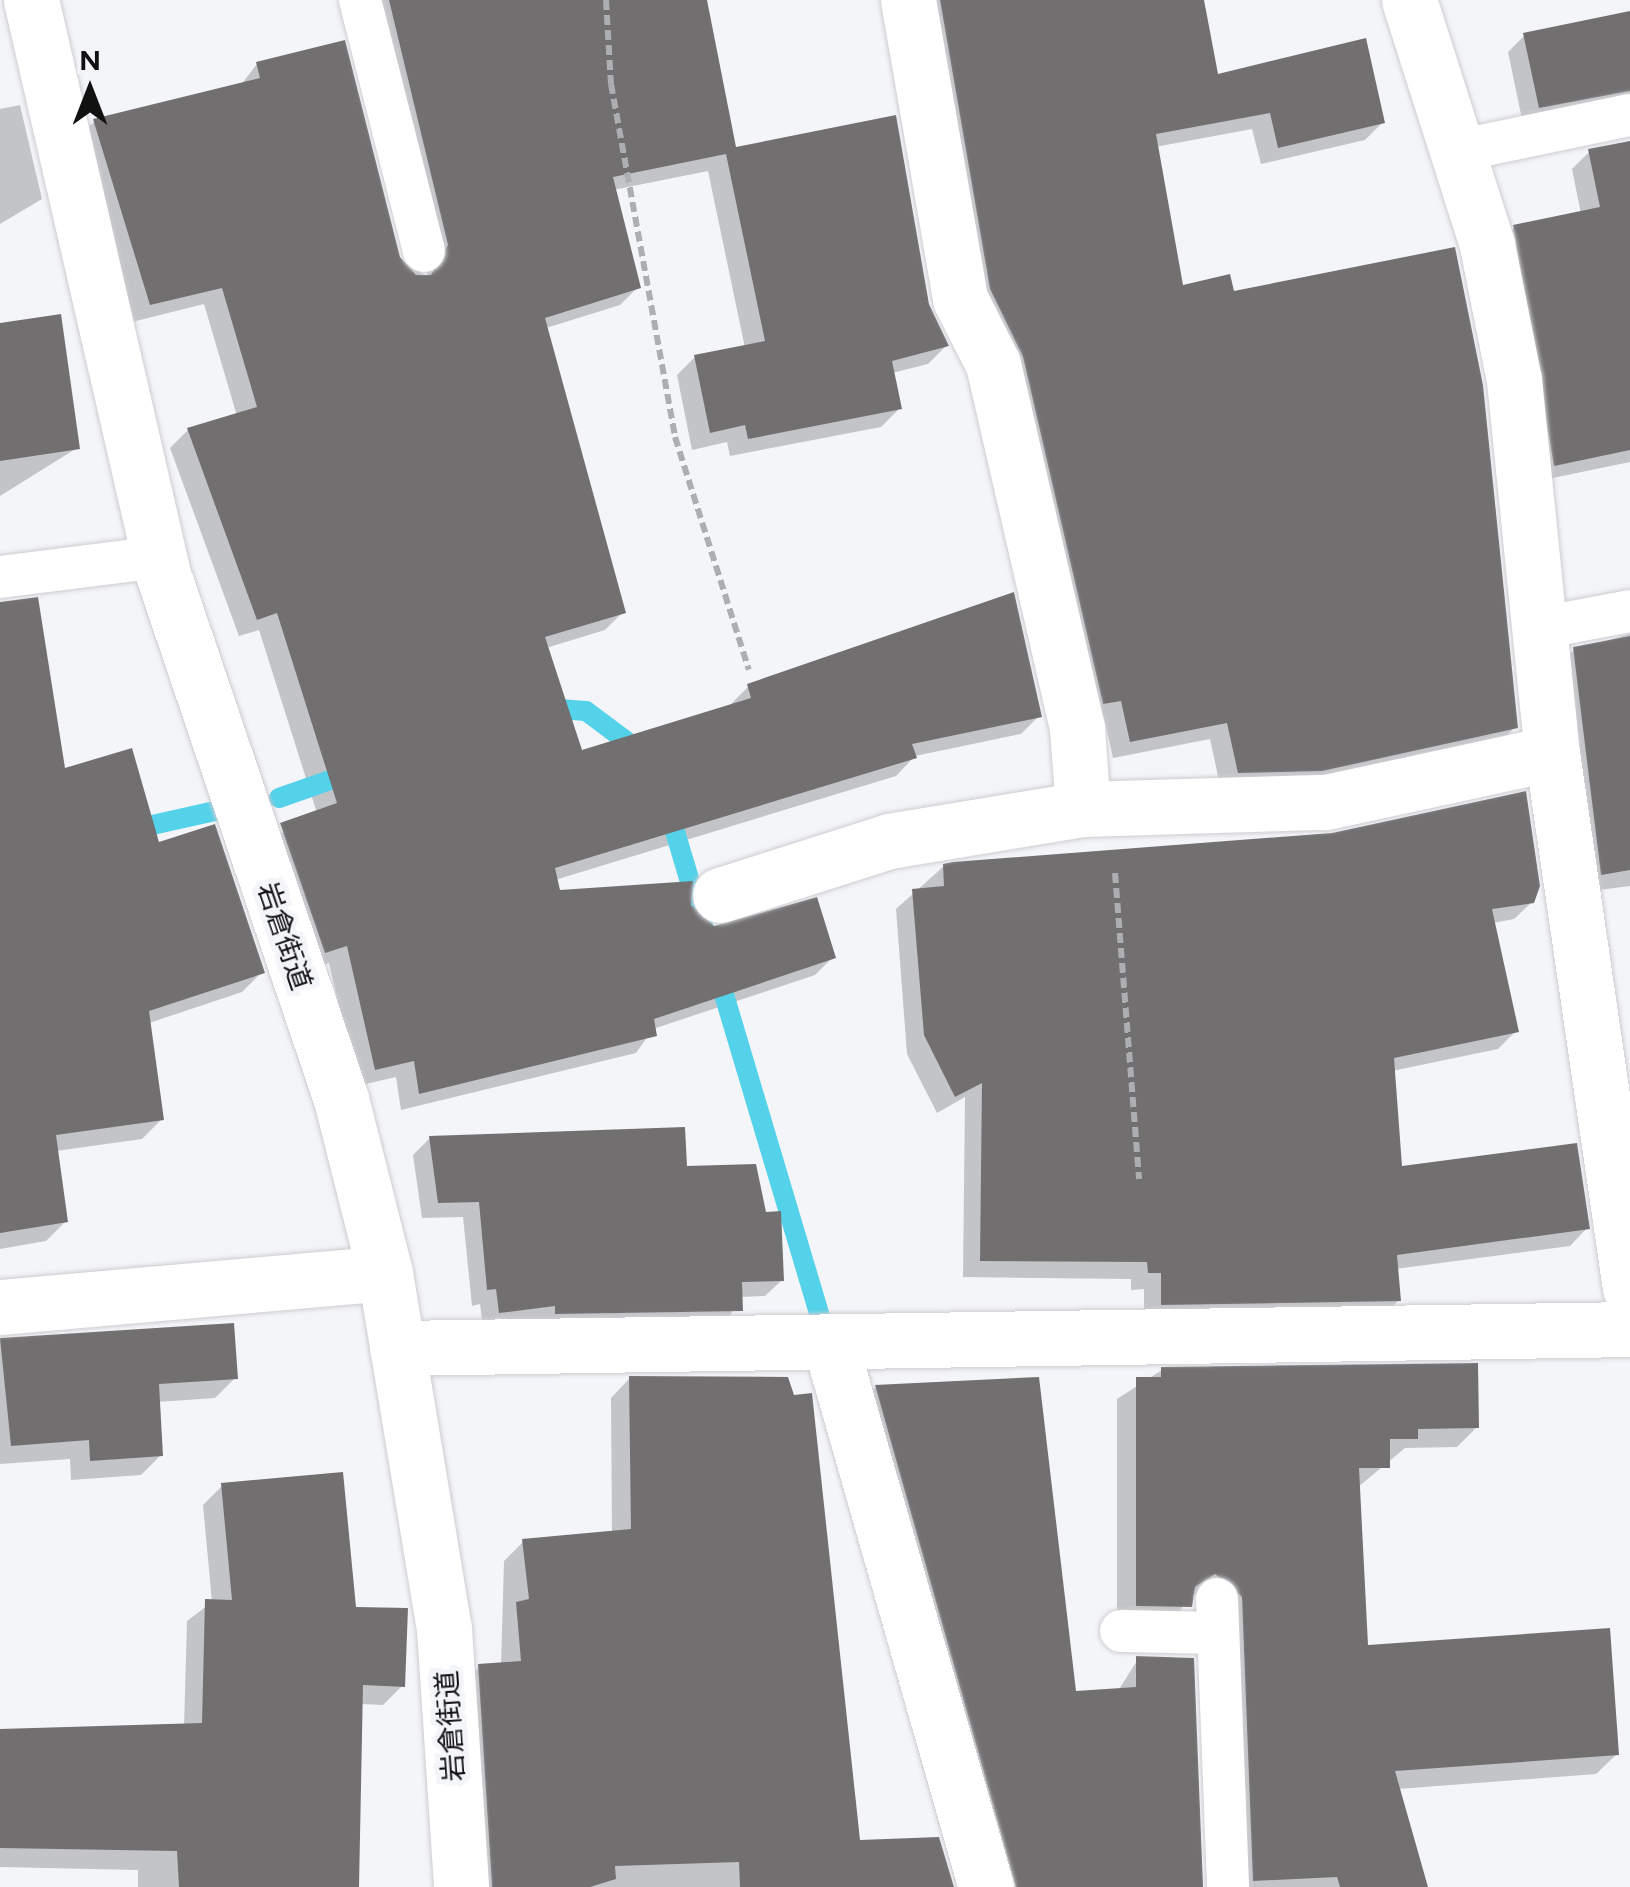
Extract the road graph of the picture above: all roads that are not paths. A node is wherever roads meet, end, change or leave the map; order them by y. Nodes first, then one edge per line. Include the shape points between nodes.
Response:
1 (31, 0) edge
2 (360, 0) edge
3 (908, 0) edge
4 (1409, 0) edge
5 (1630, 116) edge
6 (1457, 152) junction
7 (424, 252) dead end
8 (158, 557) junction
9 (0, 577) edge
10 (1630, 611) edge
11 (1540, 628) junction
12 (1552, 753) junction
13 (1083, 810) junction
14 (720, 895) dead end
15 (385, 1273) junction
16 (1630, 1288) edge
17 (0, 1307) edge
18 (1630, 1329) edge
19 (831, 1346) junction
20 (398, 1348) junction
21 (1121, 1631) dead end
22 (461, 1887) edge
23 (986, 1887) edge
24 (1228, 1887) edge

1 - 8 street, 岩倉街道
2 - 7 lane
3 - 13 street via 960,299 993,364 1077,729
4 - 6 street
5 - 6 lane
6 - 11 street via 1514,380
8 - 9 lane
8 - 15 street, 岩倉街道 via 340,1099
10 - 11 lane
11 - 12 street
12 - 13 street via 1326,802
12 - 16 street
13 - 14 street via 890,841
15 - 17 street
15 - 20 street, 岩倉街道
18 - 19 street
19 - 20 street
19 - 23 street
20 - 22 street, 岩倉街道 via 444,1629
21 - 24 lane via 1217,1616

